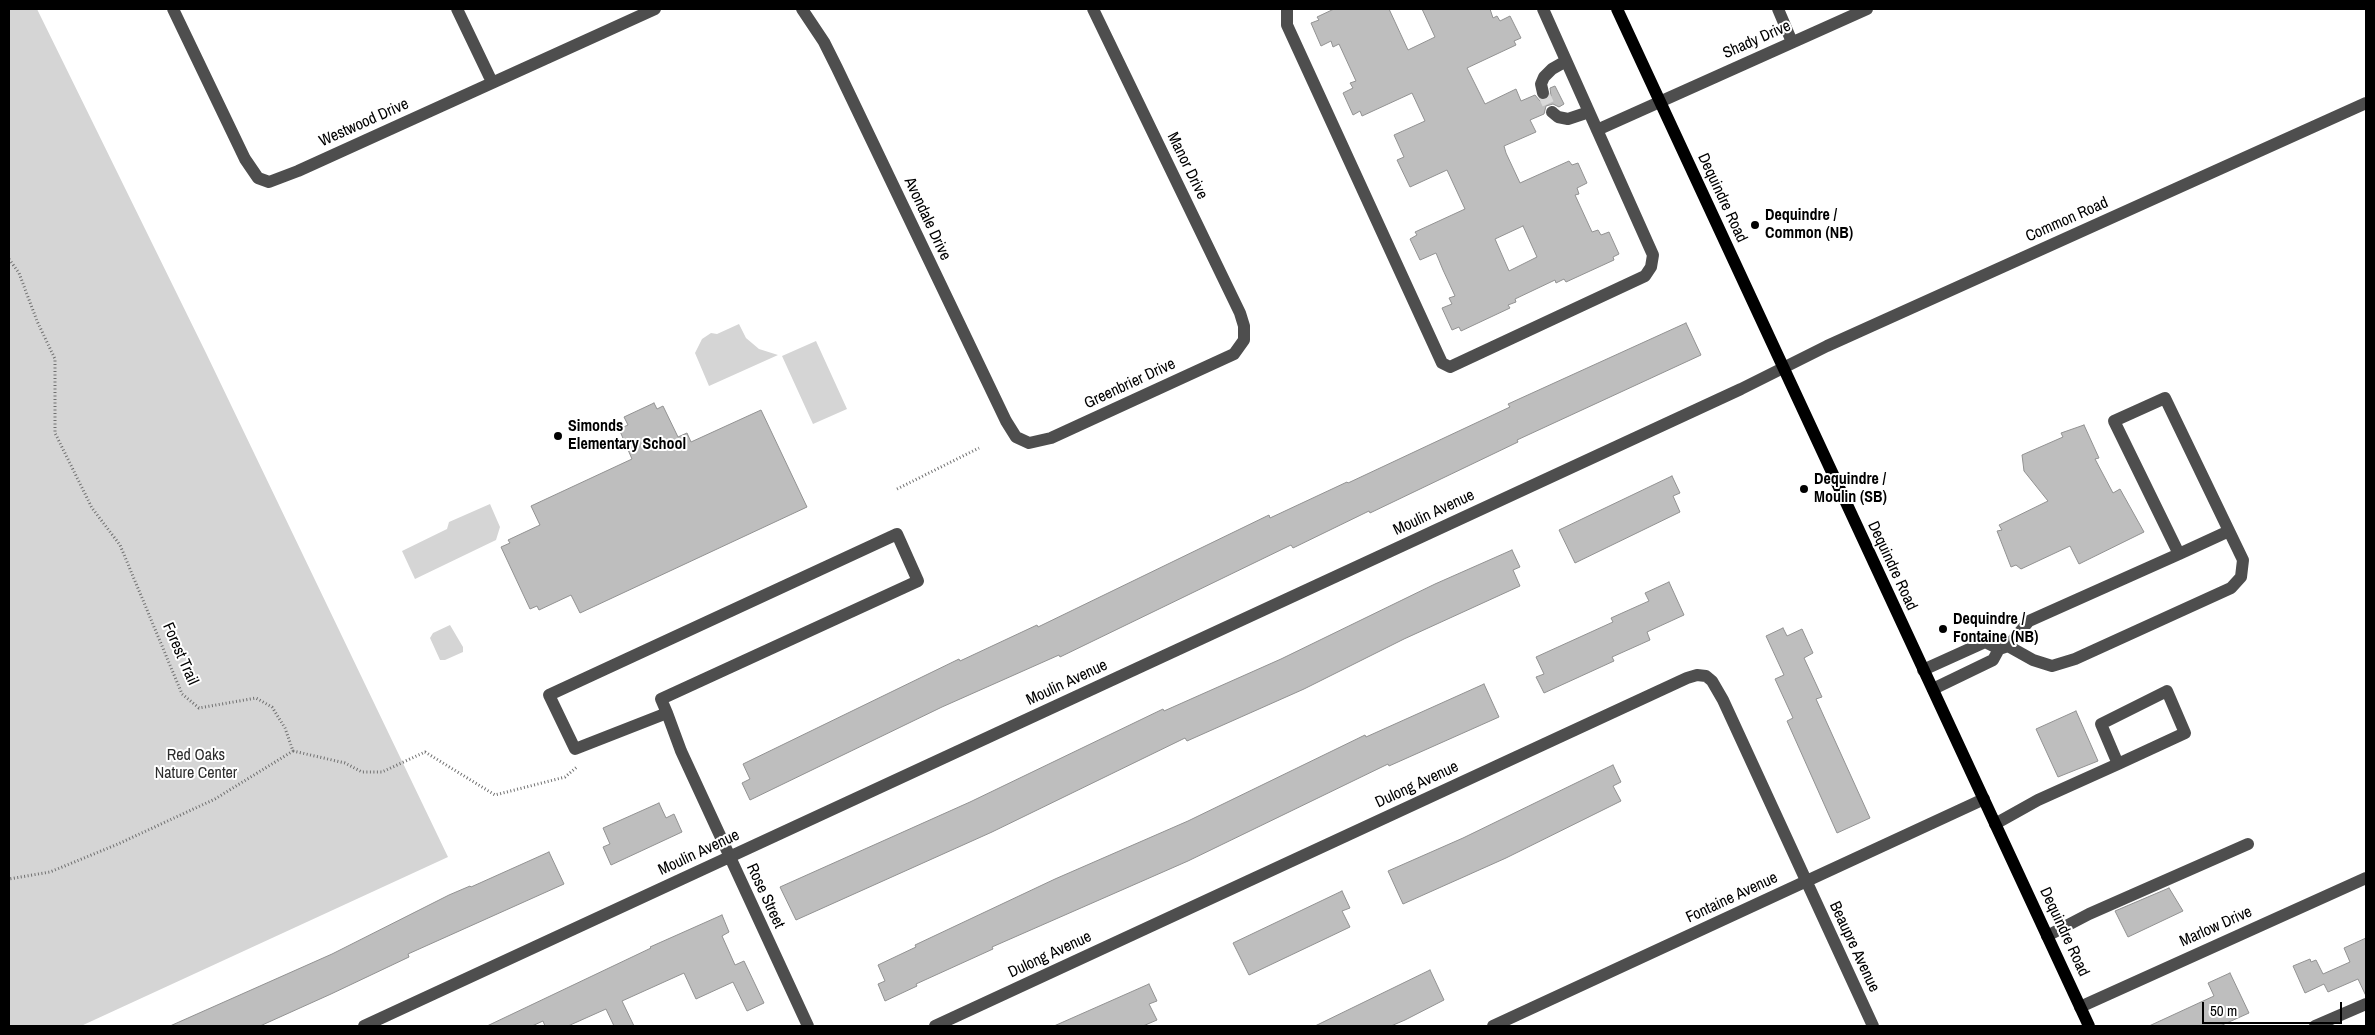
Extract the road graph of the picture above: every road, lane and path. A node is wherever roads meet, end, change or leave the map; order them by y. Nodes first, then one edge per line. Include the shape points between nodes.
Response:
1 (172, 9) edge
2 (457, 9) edge
3 (654, 9) edge
4 (802, 9) edge
5 (1093, 9) edge
6 (1287, 9) edge
7 (1543, 9) edge
8 (1617, 9) edge
9 (1778, 9) edge
10 (1867, 9) edge
11 (1792, 42) junction
12 (1566, 61) junction
13 (492, 82) junction
14 (1543, 92) tunnel mouth
15 (1660, 102) junction
16 (2366, 103) edge
17 (1552, 112) dead end
18 (1589, 112) junction
19 (1597, 130) junction
20 (9, 259) edge
21 (1244, 340) joint
22 (1783, 369) junction
23 (1023, 441) joint
24 (979, 448) dead end
25 (897, 489) dead end
26 (2229, 531) junction
27 (2179, 554) junction
28 (2003, 648) junction
29 (1923, 670) junction
30 (1933, 689) junction
31 (667, 713) junction
32 (294, 751) junction
33 (2118, 764) junction
34 (578, 766) dead end
35 (1984, 799) junction
36 (1995, 824) junction
37 (2248, 844) dead end
38 (730, 858) junction
39 (2366, 878) edge
40 (9, 879) edge
41 (1806, 882) junction
42 (2047, 936) junction
43 (2366, 1004) edge
44 (2080, 1007) junction
45 (364, 1026) edge
46 (808, 1026) edge
47 (935, 1026) edge
48 (1493, 1026) edge
49 (1873, 1026) edge
50 (2089, 1026) edge
51 (2315, 1026) edge

1 - 13 street, Westwood Drive via 245,160 258,178 269,182
2 - 13 street
3 - 13 street, Westwood Drive
4 - 23 street, Avondale Drive via 837,68 1006,421 1016,437
5 - 21 street, Manor Drive via 1240,313
6 - 19 street via 1287,25 1291,34 1442,363 1450,367 1645,276 1651,267 1653,255
7 - 12 street
8 - 15 main road, Dequindre Road
9 - 11 street
10 - 11 street, Shady Drive
11 - 15 street, Shady Drive
12 - 14 street via 1552,68 1544,77 1541,84
12 - 18 street
15 - 19 street, Shady Drive
15 - 22 main road, Dequindre Road
16 - 22 street, Common Road via 1836,342
17 - 18 street via 1568,119
18 - 19 street
20 - 32 path, Forest Trail via 19,273 55,359 55,433 92,508 120,546 182,694 199,708 256,698 272,707
21 - 23 street, Greenbrier Drive via 1234,354 1069,430 1040,442
22 - 29 main road, Dequindre Road
22 - 38 street, Moulin Avenue
24 - 25 path
26 - 27 street
26 - 27 street via 2165,398 2114,421
26 - 28 street via 2243,560 2241,577 2231,588 2075,659 2052,666
27 - 28 street via 2028,621
28 - 29 street via 1985,642
28 - 30 street via 1993,660
29 - 30 main road, Dequindre Road
30 - 35 main road, Dequindre Road
31 - 31 street via 661,698 918,581 897,534 549,696 575,749
31 - 38 street, Rose Street via 681,752
32 - 34 path via 346,763 362,772 382,772 425,752 495,795 565,777
32 - 40 path via 215,799 118,844 50,872
33 - 33 street via 2185,733 2167,691 2101,724
33 - 36 street via 2038,800
35 - 36 main road, Dequindre Road
35 - 41 street, Fontaine Avenue
36 - 42 main road, Dequindre Road
37 - 42 street via 2089,914
38 - 45 street, Moulin Avenue
38 - 46 street, Rose Street
39 - 44 street, Marlow Drive
41 - 47 street, Dulong Avenue via 1716,688 1706,676 1697,675
41 - 48 street, Fontaine Avenue
41 - 49 street, Beaupre Avenue
42 - 44 main road, Dequindre Road
43 - 51 street
44 - 50 main road, Dequindre Road

